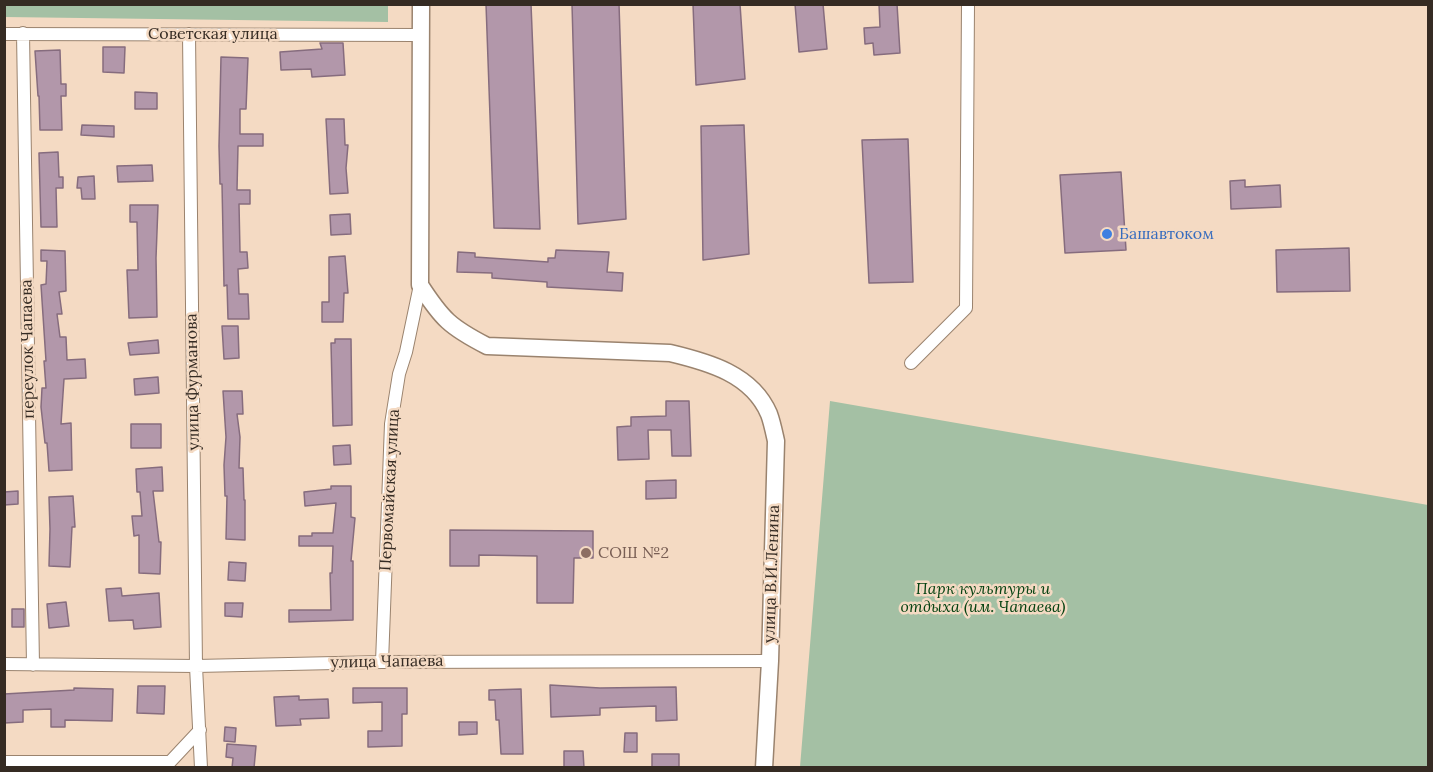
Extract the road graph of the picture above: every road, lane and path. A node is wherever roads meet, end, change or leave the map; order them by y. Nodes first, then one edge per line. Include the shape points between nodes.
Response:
1 (421, 4) edge
2 (968, 4) edge
3 (23, 33) junction
4 (4, 34) edge
5 (189, 34) junction
6 (421, 35) junction
7 (420, 285) junction
8 (911, 363) dead end
9 (770, 661) junction
10 (382, 662) junction
11 (4, 664) edge
12 (33, 665) junction
13 (196, 666) junction
14 (200, 730) junction
15 (4, 762) edge
16 (201, 768) edge
17 (764, 768) edge

1 - 6 main road, Первомайская улица
2 - 8 street via 966,308
3 - 4 street, Советская улица
3 - 5 street, Советская улица
3 - 12 street, переулок Чапаева
5 - 6 street, Советская улица
5 - 13 street, улица Фурманова
6 - 7 main road, Первомайская улица
7 - 9 main road, улица В.И.Ленина via 440,315 460,332 487,346 670,354 729,372 750,387 769,413 776,441
7 - 10 street, Первомайская улица via 391,424
9 - 10 street, улица Чапаева
9 - 17 main road, улица В.И.Ленина
10 - 13 street, улица Чапаева
11 - 12 street, улица Чапаева
12 - 13 street, улица Чапаева
13 - 14 street, улица Фурманова
14 - 15 street via 170,762
14 - 16 street, улица Фурманова

